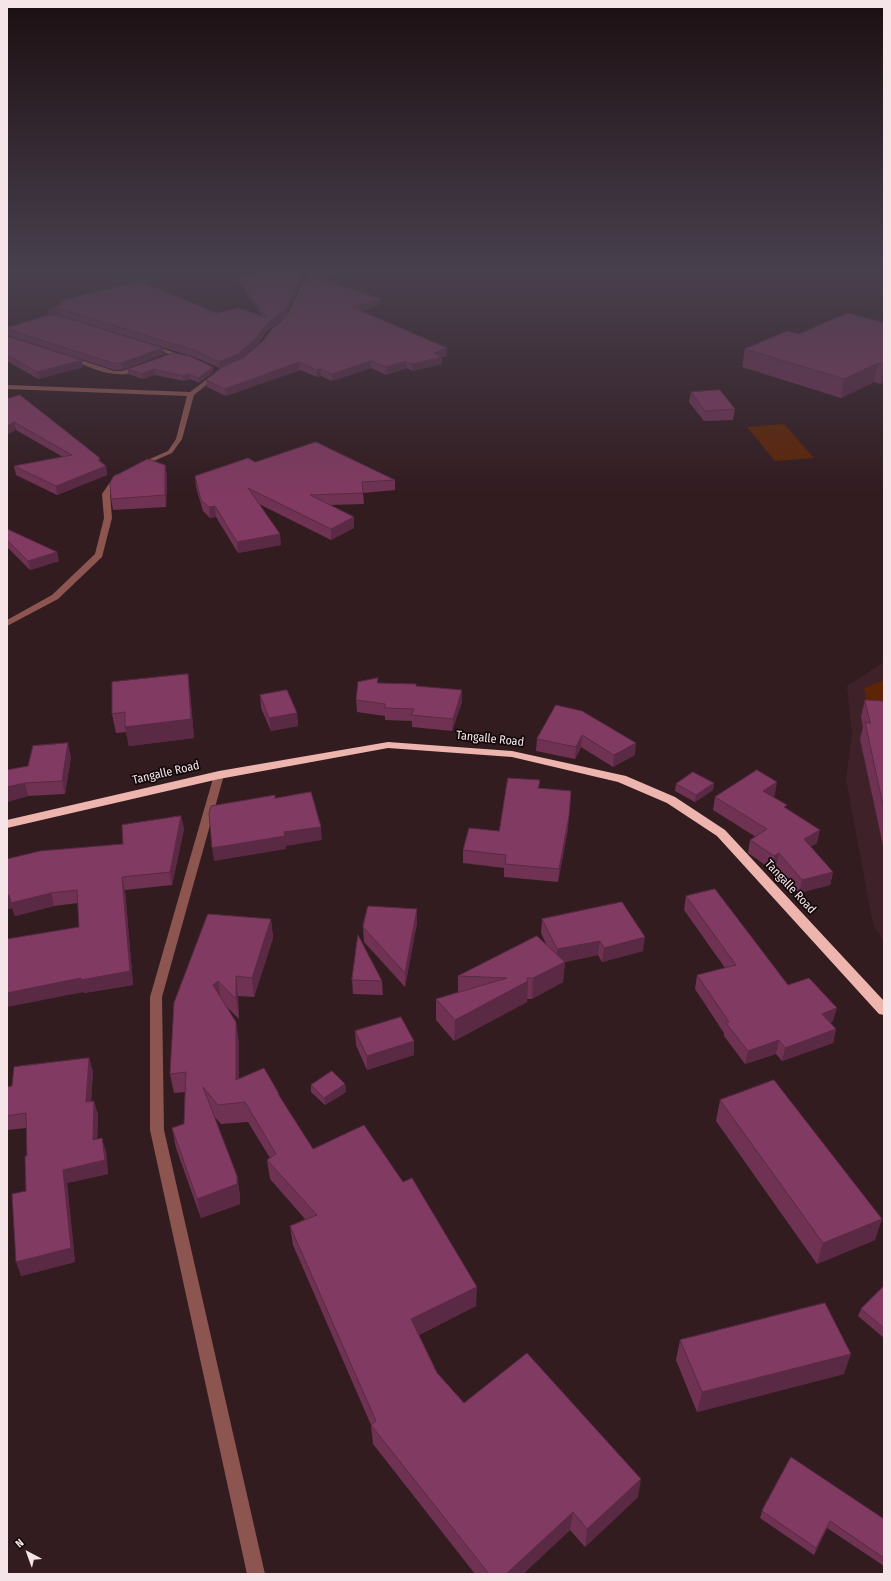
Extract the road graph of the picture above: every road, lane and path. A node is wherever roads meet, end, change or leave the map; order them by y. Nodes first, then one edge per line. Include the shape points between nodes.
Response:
1 (155, 348) edge
2 (60, 355) edge
3 (160, 359) edge
4 (145, 365) edge
5 (213, 369) edge
6 (7, 387) edge
7 (191, 394) junction
8 (7, 623) edge
9 (219, 775) junction
10 (7, 824) edge
11 (884, 1010) edge
12 (256, 1574) edge

1 - 3 street via 178,355
2 - 4 street via 113,373 123,373
5 - 7 street via 220,372
6 - 7 street
7 - 8 street via 179,439 170,452 117,476 106,494 108,518 99,555 55,597
9 - 10 highway, Tangalle Road
9 - 11 highway, Tangalle Road via 388,745 512,754 622,779 671,800 721,833
9 - 12 street via 156,997 157,1130

